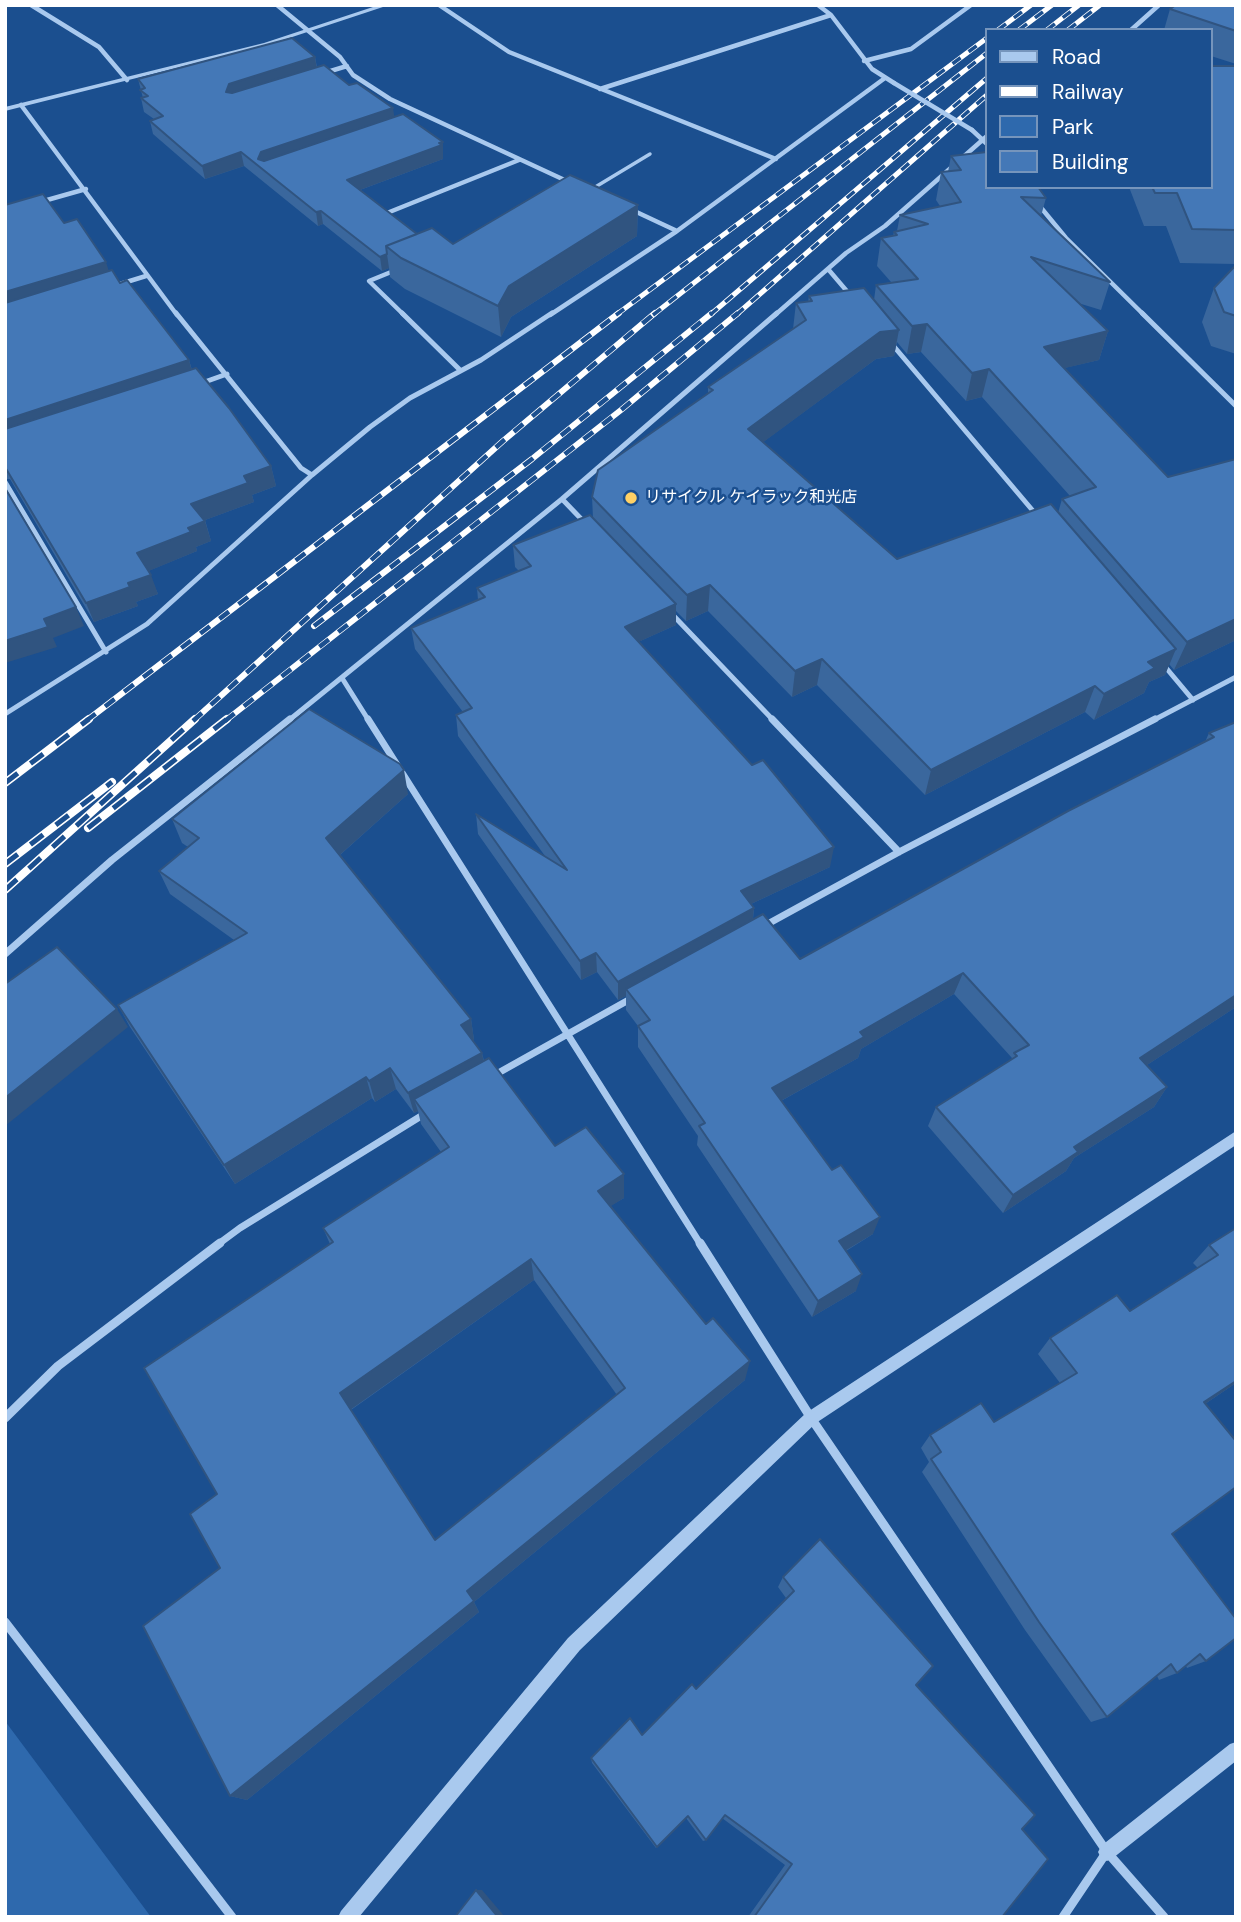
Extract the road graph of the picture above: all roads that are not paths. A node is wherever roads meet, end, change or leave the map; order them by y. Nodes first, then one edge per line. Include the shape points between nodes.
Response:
1 (31, 5) edge
2 (277, 5) edge
3 (386, 5) edge
4 (439, 5) edge
5 (818, 5) edge
6 (971, 5) edge
7 (1159, 5) edge
8 (831, 15) junction
9 (1132, 28) edge
10 (310, 31) junction
11 (864, 61) junction
12 (347, 66) junction
13 (321, 74) edge
14 (885, 78) junction
15 (127, 80) junction
16 (600, 89) junction
17 (21, 105) junction
18 (5, 109) edge
19 (424, 116) junction
20 (412, 120) edge
21 (986, 140) edge
22 (650, 154) dead end
23 (776, 159) junction
24 (519, 160) junction
25 (577, 186) edge
26 (86, 189) junction
27 (589, 191) joint
28 (602, 197) edge
29 (1032, 197) edge
30 (28, 205) edge
31 (627, 208) edge
32 (397, 221) edge
33 (677, 230) junction
34 (402, 267) edge
35 (828, 269) junction
36 (146, 276) junction
37 (108, 288) edge
38 (855, 301) edge
39 (882, 332) edge
40 (460, 370) junction
41 (227, 374) junction
42 (187, 387) edge
43 (1236, 406) edge
44 (312, 475) junction
45 (5, 482) edge
46 (562, 499) junction
47 (1042, 522) edge
48 (591, 529) edge
49 (668, 610) edge
50 (106, 652) junction
51 (1157, 658) edge
52 (1236, 677) edge
53 (342, 678) junction
54 (1193, 700) junction
55 (5, 715) edge
56 (899, 852) junction
57 (752, 932) edge
58 (5, 954) edge
59 (642, 993) edge
60 (569, 1033) junction
61 (486, 1079) edge
62 (439, 1106) edge
63 (1236, 1137) edge
64 (5, 1418) edge
65 (811, 1418) junction
66 (5, 1622) edge
67 (1236, 1750) edge
68 (1107, 1852) junction
69 (232, 1917) edge
70 (346, 1917) edge
71 (1063, 1917) edge
72 (1164, 1917) edge

1 - 15 street via 99,47
2 - 10 street
3 - 10 street
4 - 16 street via 509,52
5 - 8 street
6 - 11 street via 912,48
7 - 9 street
8 - 11 street
8 - 16 street
10 - 12 street
10 - 15 street
11 - 14 street
12 - 13 street
12 - 19 street via 390,99
14 - 21 street, bridge
14 - 23 street
15 - 17 street
16 - 23 street
17 - 18 street
17 - 26 street
19 - 20 street
19 - 24 street
21 - 35 street
22 - 27 lane
23 - 33 street
24 - 25 street
24 - 32 street via 387,213
26 - 30 street
26 - 36 street
27 - 28 street
29 - 43 street via 1066,238
31 - 33 street
33 - 40 street
34 - 40 street via 369,281
35 - 38 street
35 - 46 street
36 - 37 street
36 - 41 street
39 - 47 street
40 - 44 street via 410,398
41 - 42 street
41 - 44 street via 301,468
44 - 50 street via 147,624
45 - 50 street
46 - 48 street
46 - 53 street
49 - 56 street
50 - 55 street
51 - 54 street
52 - 54 street
53 - 58 street via 111,860
53 - 60 street
54 - 56 street
56 - 57 street
59 - 60 street
60 - 61 street
60 - 65 street
62 - 64 street via 240,1228 58,1366
63 - 65 street
65 - 68 street
65 - 70 street via 574,1644
66 - 69 street
67 - 68 street
68 - 71 street
68 - 72 street

